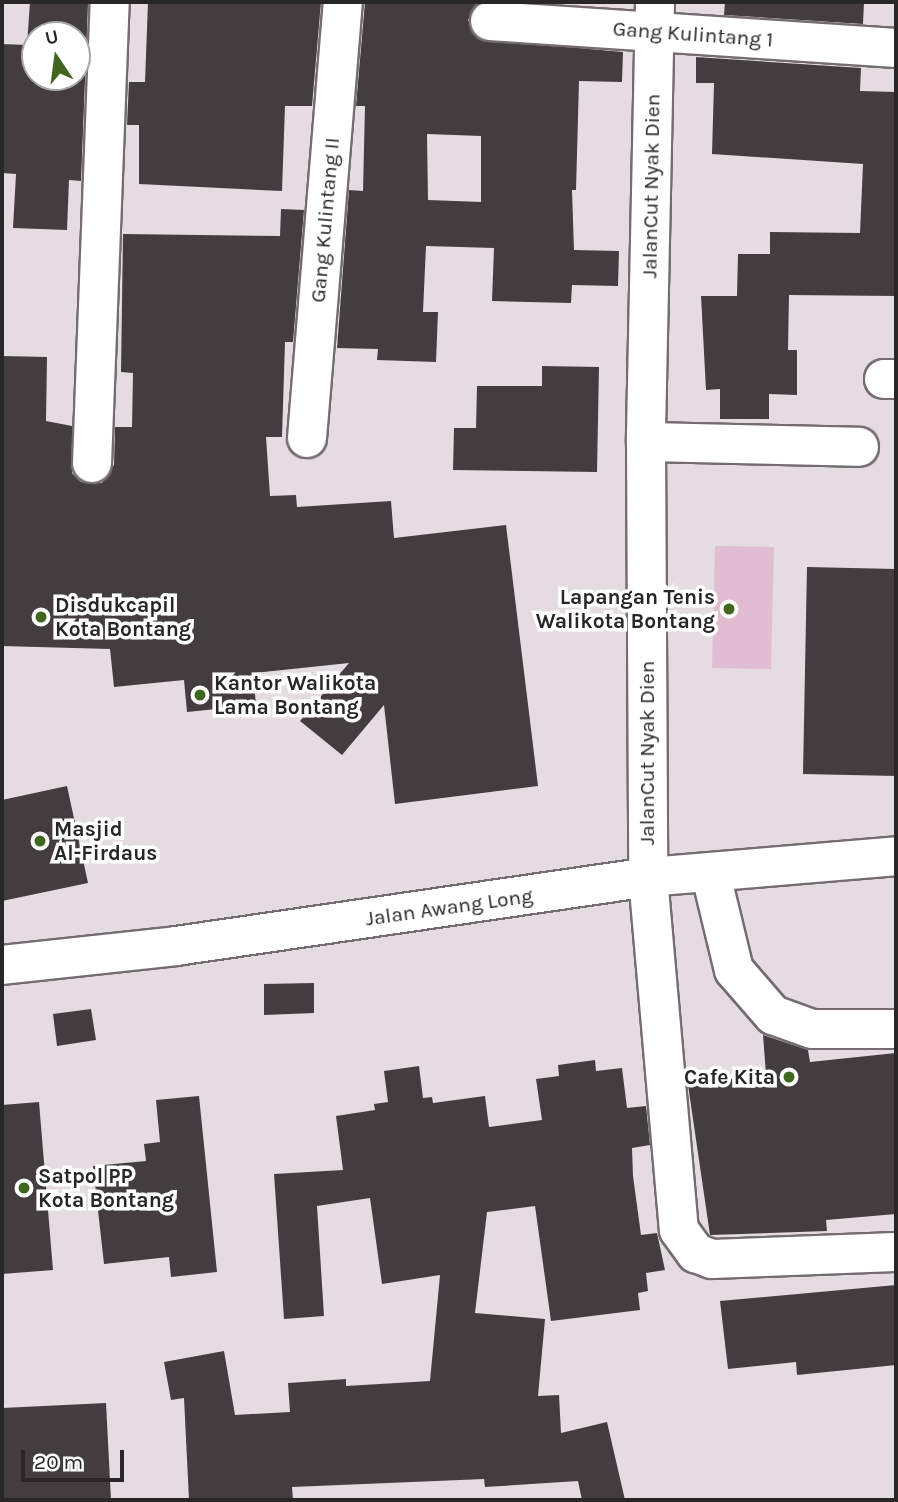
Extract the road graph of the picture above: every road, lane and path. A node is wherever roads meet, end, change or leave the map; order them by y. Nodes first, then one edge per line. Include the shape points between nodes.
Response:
1 (110, 2) edge
2 (342, 2) edge
3 (655, 16) edge
4 (490, 21) dead end
5 (896, 48) edge
6 (307, 438) dead end
7 (646, 442) junction
8 (859, 447) dead end
9 (92, 463) dead end
10 (896, 856) edge
11 (711, 875) junction
12 (648, 877) junction
13 (2, 965) edge
14 (896, 1029) edge
15 (896, 1252) edge

1 - 9 street
2 - 6 street, Gang Kulintang II
3 - 4 street, Gang Kulintang 1
3 - 5 street, Gang Kulintang 1
3 - 7 street, JalanCut Nyak Dien
7 - 8 street
7 - 12 street, JalanCut Nyak Dien
10 - 11 street, Jalan Awang Long
11 - 12 street, Jalan Awang Long
11 - 14 street via 734,970 773,1015 811,1029
12 - 13 street, Jalan Awang Long via 176,946
12 - 15 street, JalanCut Nyak Dien via 679,1230 685,1242 712,1259

